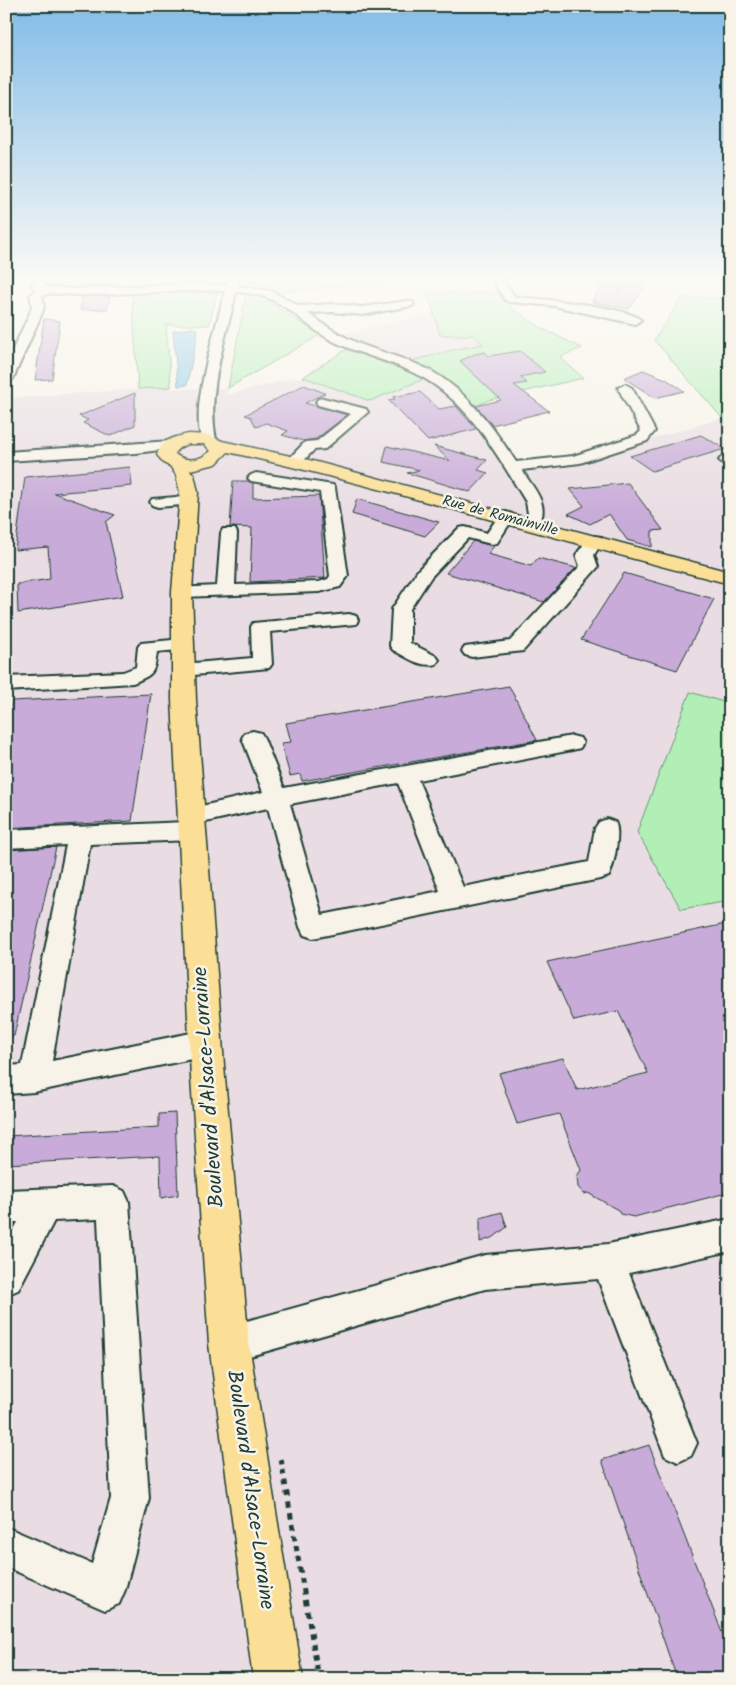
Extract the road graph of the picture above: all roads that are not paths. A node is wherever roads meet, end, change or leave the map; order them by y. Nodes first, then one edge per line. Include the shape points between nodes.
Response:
1 (15, 360) edge
2 (215, 360) edge
3 (389, 360) edge
4 (6, 380) edge
5 (625, 388) dead end
6 (205, 401) junction
7 (323, 402) dead end
8 (212, 451) junction
9 (6, 457) edge
10 (294, 462) junction
11 (512, 467) junction
12 (176, 472) junction
13 (256, 478) dead end
14 (506, 517) junction
15 (530, 524) junction
16 (229, 533) dead end
17 (595, 541) junction
18 (728, 576) edge
19 (226, 591) junction
20 (182, 592) junction
21 (349, 620) dead end
22 (472, 651) dead end
23 (183, 657) junction
24 (429, 660) dead end
25 (6, 684) edge
26 (253, 738) dead end
27 (572, 743) dead end
28 (405, 774) junction
29 (277, 798) junction
30 (192, 823) junction
31 (607, 828) dead end
32 (80, 836) junction
33 (6, 839) edge
34 (456, 899) junction
35 (206, 1043) junction
36 (20, 1079) edge
37 (6, 1206) edge
38 (44, 1206) junction
39 (730, 1235) edge
40 (608, 1261) junction
41 (6, 1278) edge
42 (229, 1344) junction
43 (678, 1443) dead end
44 (6, 1547) edge
45 (278, 1679) edge

1 - 4 street
2 - 6 street
3 - 11 street via 433,377 481,422
5 - 11 street via 648,431 642,438 576,460
6 - 8 street via 205,429
6 - 12 street
7 - 10 street via 361,412 320,446 310,445
8 - 10 main road, Rue de Romainville
8 - 12 main road, Boulevard d'Alsace-Lorraine
8 - 12 main road
8 - 12 main road via 196,438
9 - 12 street via 136,449
10 - 14 main road, Rue de Romainville
11 - 15 street via 536,507
12 - 20 main road, Boulevard d'Alsace-Lorraine
13 - 19 street via 327,488 339,576 334,583 319,587
14 - 15 main road, Rue de Romainville
14 - 24 street via 492,539 465,532 424,574 401,609 400,646
15 - 17 main road, Rue de Romainville
16 - 19 street
17 - 18 main road, Rue de Romainville
17 - 22 street via 585,555 589,567 516,647
19 - 20 street
20 - 23 main road, Boulevard d'Alsace-Lorraine
21 - 23 street via 260,627 262,664
23 - 25 street via 148,647 145,670 126,678
23 - 30 main road, Boulevard d'Alsace-Lorraine
26 - 29 street
27 - 28 street
28 - 29 street
28 - 34 street
29 - 30 street
29 - 34 street via 313,927
30 - 32 street
30 - 35 main road, Boulevard d'Alsace-Lorraine
31 - 34 street via 600,870
32 - 33 street
32 - 36 street
35 - 36 street
35 - 42 main road, Boulevard d'Alsace-Lorraine
37 - 38 street
38 - 41 street
38 - 44 street via 113,1202 130,1498 105,1590
39 - 40 street
40 - 42 street via 485,1272
40 - 43 street
42 - 45 main road, Boulevard d'Alsace-Lorraine

